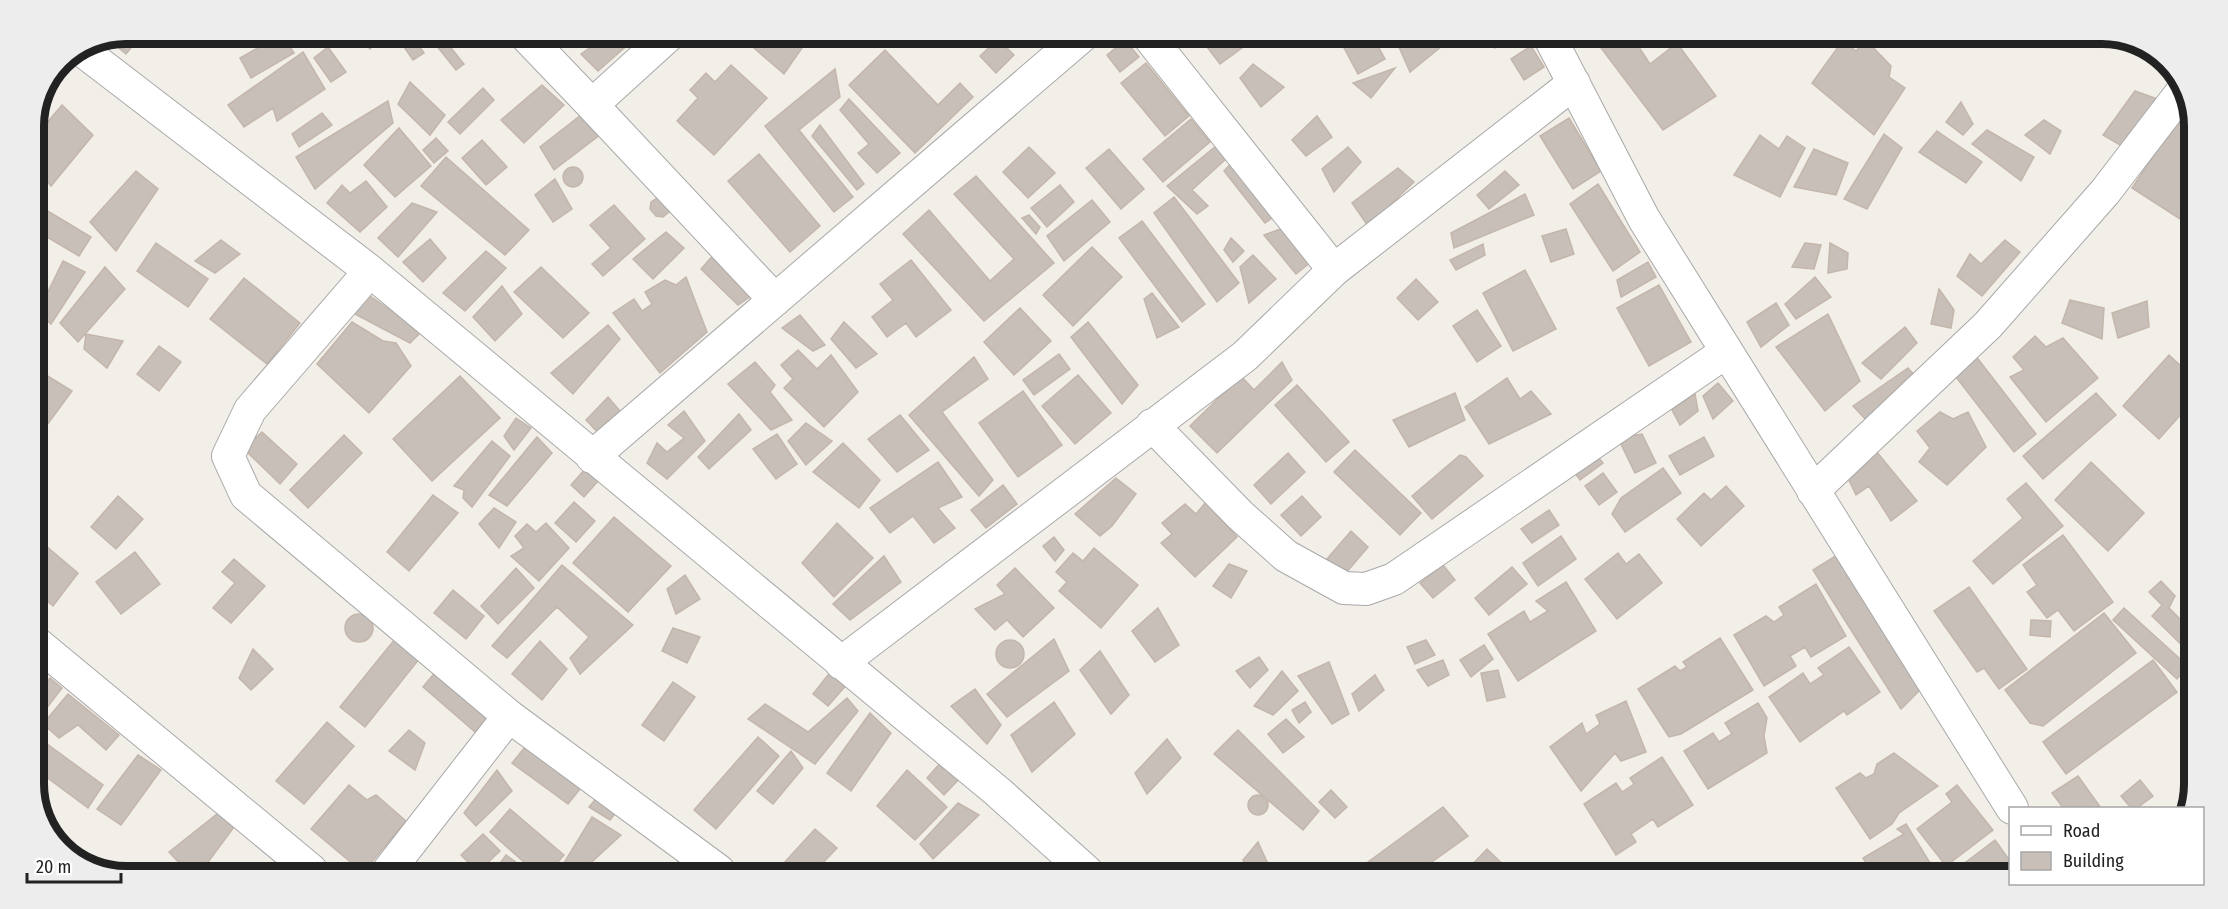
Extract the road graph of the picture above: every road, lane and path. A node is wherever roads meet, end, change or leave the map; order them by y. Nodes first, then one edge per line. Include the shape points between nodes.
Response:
1 (534, 44) edge
2 (660, 44) edge
3 (1074, 44) edge
4 (1155, 44) edge
5 (1553, 44) edge
6 (87, 54) edge
7 (1574, 83) junction
8 (2179, 96) edge
9 (592, 105) junction
10 (1334, 270) junction
11 (370, 271) junction
12 (775, 300) junction
13 (1726, 352) junction
14 (1152, 425) junction
15 (592, 457) junction
16 (1812, 491) junction
17 (44, 649) edge
18 (841, 663) junction
19 (509, 716) junction
20 (2011, 807) edge
21 (306, 866) edge
22 (392, 866) edge
23 (711, 866) edge
24 (1079, 866) edge

1 - 9 street
2 - 9 street
3 - 12 street
4 - 10 street
5 - 7 street
6 - 11 street
7 - 10 street
7 - 13 street via 1644,219
8 - 16 street via 2105,192 1988,325
9 - 12 street
10 - 14 street via 1245,356
11 - 15 street
11 - 19 street via 250,410 228,456 246,495
12 - 15 street
13 - 14 street via 1394,579 1366,589 1344,588 1286,556
13 - 16 street
14 - 18 street
15 - 18 street
16 - 20 street
17 - 21 street
18 - 24 street via 998,792
19 - 22 street
19 - 23 street

